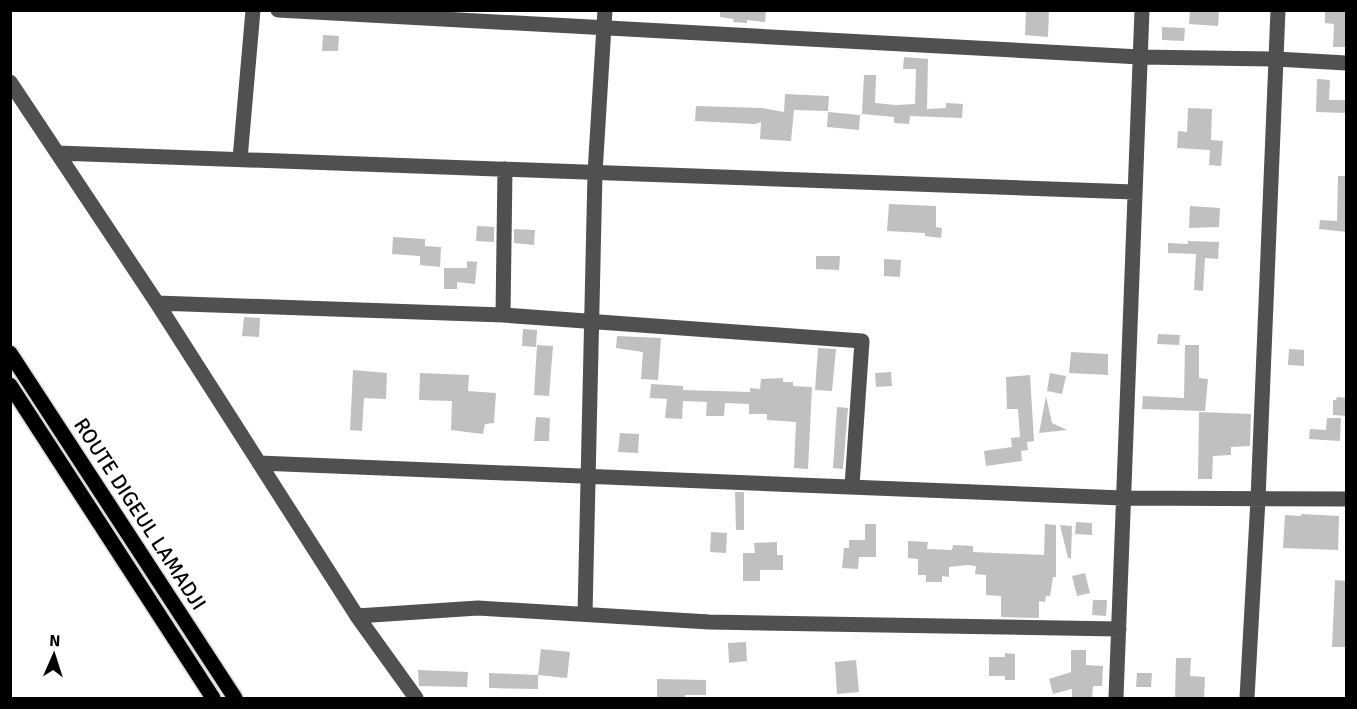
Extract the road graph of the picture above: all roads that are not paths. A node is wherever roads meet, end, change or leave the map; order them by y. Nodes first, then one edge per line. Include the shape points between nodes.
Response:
1 (253, 10) edge
2 (278, 10) edge
3 (605, 10) edge
4 (1142, 10) edge
5 (1278, 10) edge
6 (603, 28) junction
7 (1140, 57) junction
8 (1276, 59) junction
9 (1347, 63) edge
10 (10, 82) edge
11 (58, 153) junction
12 (240, 159) junction
13 (505, 169) junction
14 (595, 173) junction
15 (1134, 192) junction
16 (157, 303) junction
17 (503, 315) junction
18 (591, 322) junction
19 (10, 353) edge
20 (10, 385) edge
21 (259, 463) junction
22 (588, 475) junction
23 (852, 486) junction
24 (1122, 498) junction
25 (1258, 499) junction
26 (1347, 499) edge
27 (585, 614) junction
28 (357, 616) junction
29 (1119, 629) junction
30 (213, 699) edge
31 (235, 699) edge
32 (416, 699) edge
33 (1116, 699) edge
34 (1247, 699) edge

1 - 12 street
2 - 6 street
3 - 6 street
4 - 7 street
5 - 8 street
6 - 7 street
6 - 14 street
7 - 8 street
7 - 15 street
8 - 9 street
8 - 25 street
10 - 11 street
11 - 12 street
11 - 16 street
12 - 13 street
13 - 14 street
13 - 17 street
14 - 15 street
14 - 18 street
15 - 24 street
16 - 17 street
16 - 21 street
17 - 18 street
18 - 22 street
18 - 23 street via 862,341
19 - 31 main road, ROUTE DIGEUL LAMADJI
20 - 30 main road, ROUTE DIGEUL LAMADJI
21 - 22 street
21 - 28 street
22 - 23 street
22 - 27 street
23 - 24 street
24 - 25 street
24 - 29 street
25 - 26 street
25 - 34 street
27 - 28 street via 478,608
27 - 29 street via 709,622
28 - 32 street
29 - 33 street

